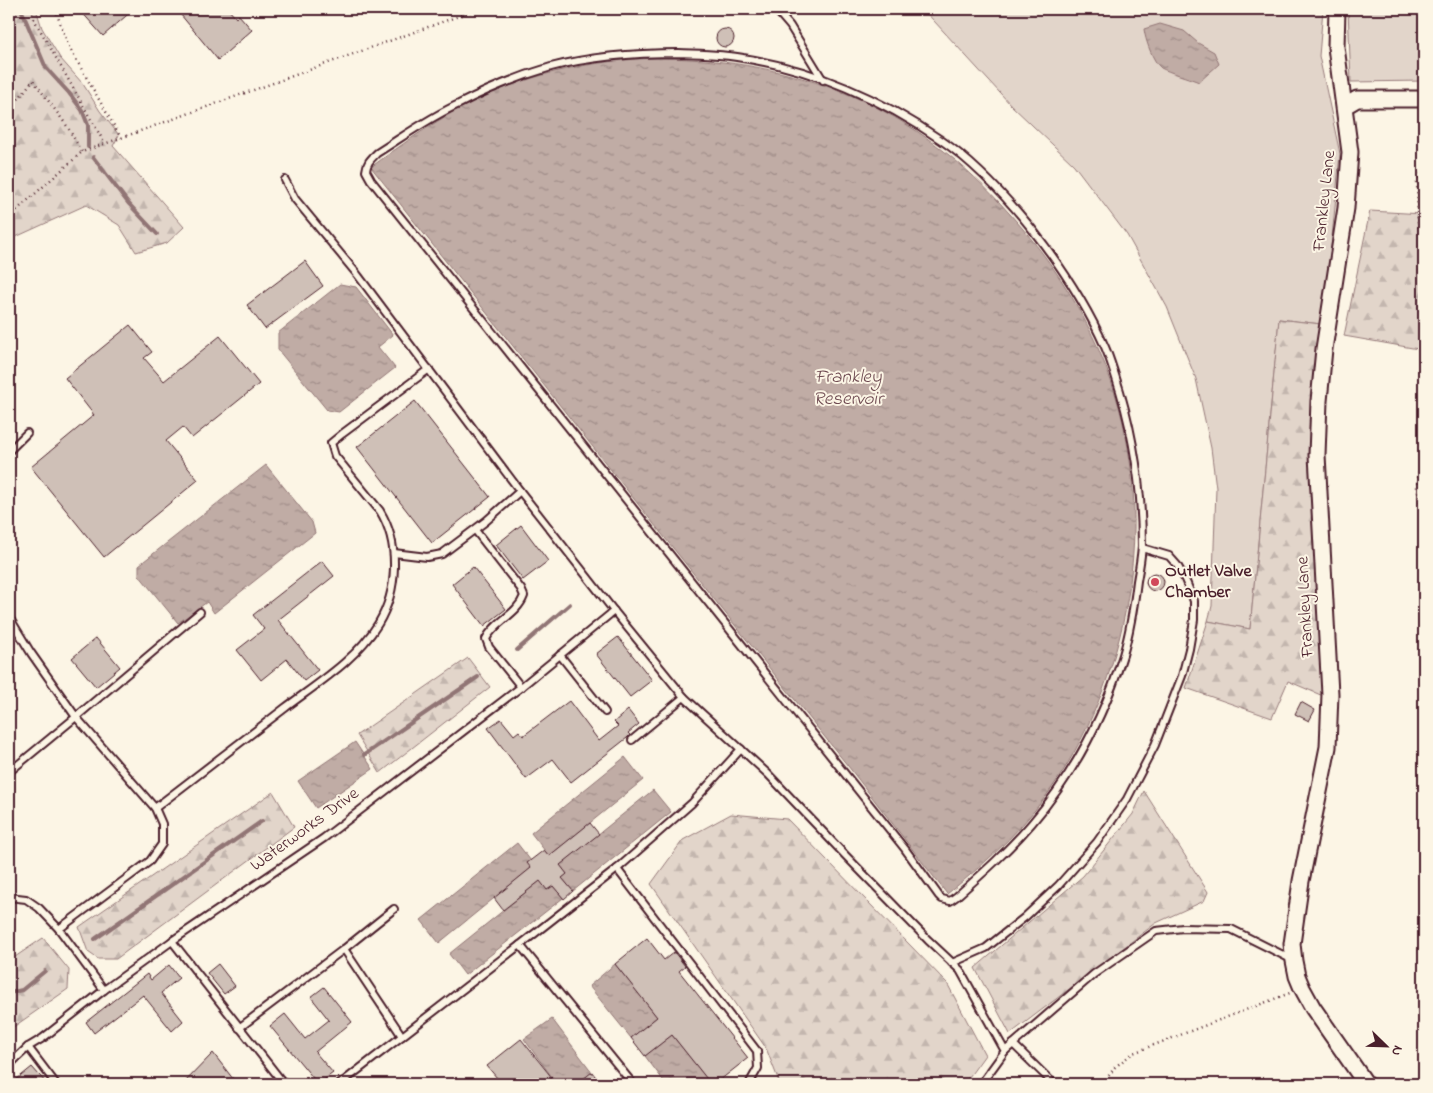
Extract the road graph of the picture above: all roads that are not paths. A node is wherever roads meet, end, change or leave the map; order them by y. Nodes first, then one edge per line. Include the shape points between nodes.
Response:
1 (767, 9) edge
2 (1337, 9) edge
3 (823, 80) junction
4 (1424, 99) edge
5 (1345, 106) junction
6 (285, 180) dead end
7 (428, 369) junction
8 (28, 433) dead end
9 (9, 451) edge
10 (520, 492) junction
11 (475, 530) junction
12 (1142, 548) junction
13 (394, 553) junction
14 (614, 611) junction
15 (200, 612) dead end
16 (9, 617) edge
17 (560, 655) junction
18 (521, 687) junction
19 (684, 697) junction
20 (605, 712) dead end
21 (76, 718) junction
22 (632, 740) dead end
23 (741, 749) junction
24 (9, 772) edge
25 (155, 808) junction
26 (617, 869) junction
27 (9, 897) edge
28 (394, 909) dead end
29 (59, 928) junction
30 (172, 941) junction
31 (520, 945) junction
32 (344, 949) junction
33 (1294, 960) junction
34 (952, 963) junction
35 (104, 990) junction
36 (239, 1028) junction
37 (402, 1036) junction
38 (1013, 1044) junction
39 (28, 1047) junction
40 (1005, 1051) junction
41 (9, 1065) edge
42 (56, 1084) edge
43 (284, 1084) edge
44 (340, 1084) edge
45 (633, 1084) edge
46 (749, 1084) edge
47 (981, 1084) edge
48 (1054, 1084) edge
49 (1366, 1084) edge

1 - 3 lane via 778,12 790,26
2 - 5 street, Frankley Lane via 1336,47
3 - 12 lane via 869,98 943,141 1018,211 1053,256 1106,348 1123,400 1134,448
3 - 12 lane via 765,62 708,54 620,55 561,65 521,77 431,119 378,153 367,164 366,171 942,899 950,901 957,896 1015,841 1046,806 1073,766 1096,724 1123,655
4 - 5 street via 1357,99
5 - 33 street, Frankley Lane via 1350,152 1347,198 1318,401 1317,455 1330,694 1328,747 1301,881 1292,944
6 - 7 lane via 295,199 357,274
7 - 10 lane
7 - 13 lane via 331,443 334,456 386,520
8 - 9 lane
10 - 11 lane
10 - 14 lane
11 - 13 lane via 442,554 427,557
11 - 18 lane via 524,596 519,606 486,639
12 - 34 lane via 1169,556 1184,577 1194,601 1194,620 1182,676 1155,745 1127,799 1097,842 1058,886 986,948
13 - 25 lane via 392,589 379,623 363,644 332,674
14 - 17 lane, Waterworks Drive
14 - 19 lane
15 - 21 lane
16 - 21 lane
17 - 18 lane, Waterworks Drive
17 - 20 lane
18 - 30 lane, Waterworks Drive via 324,838
19 - 22 lane
19 - 23 lane
21 - 24 lane
21 - 25 lane
23 - 26 lane via 692,803
23 - 34 lane
25 - 29 lane via 162,824 162,844 150,861
26 - 31 lane
26 - 46 lane via 757,1051 758,1068
27 - 29 lane via 26,899
28 - 32 lane
29 - 35 lane
30 - 35 lane, Waterworks Drive
30 - 36 lane
31 - 37 lane
31 - 45 lane
32 - 36 lane
32 - 37 lane
33 - 38 lane via 1231,929 1156,931 1094,974
33 - 49 street, Frankley Lane via 1297,976 1313,1008
34 - 40 lane via 960,970
35 - 39 lane, Waterworks Drive
36 - 43 lane
37 - 44 lane
38 - 40 lane
38 - 48 lane
39 - 41 lane, Waterworks Drive
39 - 42 lane
40 - 47 lane

